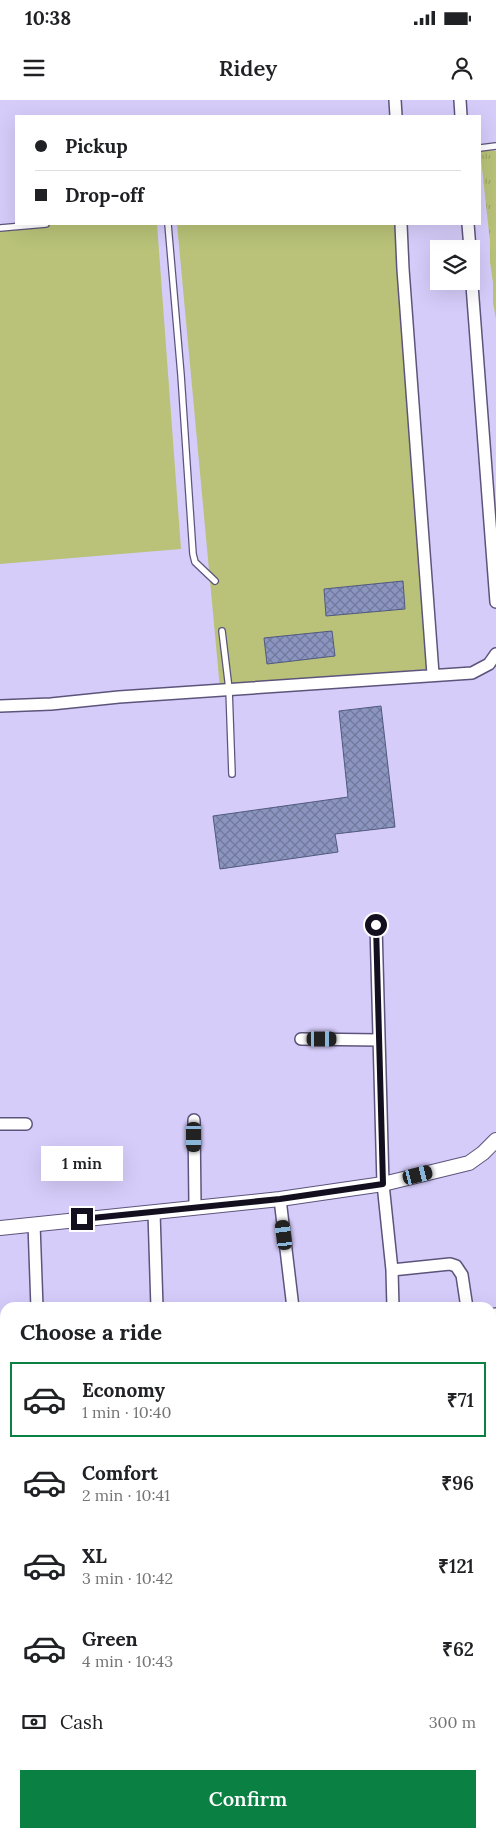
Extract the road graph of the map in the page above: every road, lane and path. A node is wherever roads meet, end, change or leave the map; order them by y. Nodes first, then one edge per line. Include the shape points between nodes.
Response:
1 (394, 100) edge
2 (460, 100) edge
3 (396, 115) edge
4 (461, 115) edge
5 (496, 146) edge
6 (481, 148) edge
7 (34, 225) edge
8 (168, 225) edge
9 (401, 225) edge
10 (468, 225) edge
11 (0, 228) edge
12 (469, 240) edge
13 (472, 290) edge
14 (215, 581) dead end
15 (496, 602) edge
16 (222, 631) dead end
17 (496, 654) edge
18 (433, 674) junction
19 (229, 689) junction
20 (0, 706) edge
21 (232, 774) dead end
22 (376, 925) dead end
23 (302, 1039) dead end
24 (379, 1040) junction
25 (194, 1120) dead end
26 (0, 1124) edge
27 (26, 1124) dead end
28 (496, 1140) edge
29 (383, 1184) junction
30 (280, 1199) junction
31 (195, 1206) junction
32 (154, 1212) junction
33 (34, 1224) junction
34 (0, 1228) edge
35 (392, 1270) junction
36 (37, 1302) edge
37 (157, 1302) edge
38 (291, 1302) edge
39 (393, 1302) edge
40 (466, 1302) edge

1 - 3 street
2 - 4 street
5 - 6 lane
7 - 11 lane
8 - 14 lane via 193,554 195,562
9 - 18 street
10 - 12 street
13 - 15 street
16 - 19 lane
17 - 18 street via 489,664 472,673
18 - 19 street
19 - 20 street
19 - 21 lane
22 - 24 street
23 - 24 street
24 - 29 street
25 - 31 street
26 - 27 street
28 - 29 street via 469,1163
29 - 30 street
29 - 35 street
30 - 31 street
30 - 38 street
31 - 32 street
32 - 33 street
32 - 37 street
33 - 34 street
33 - 36 street
35 - 39 street
35 - 40 street via 456,1266 462,1275

